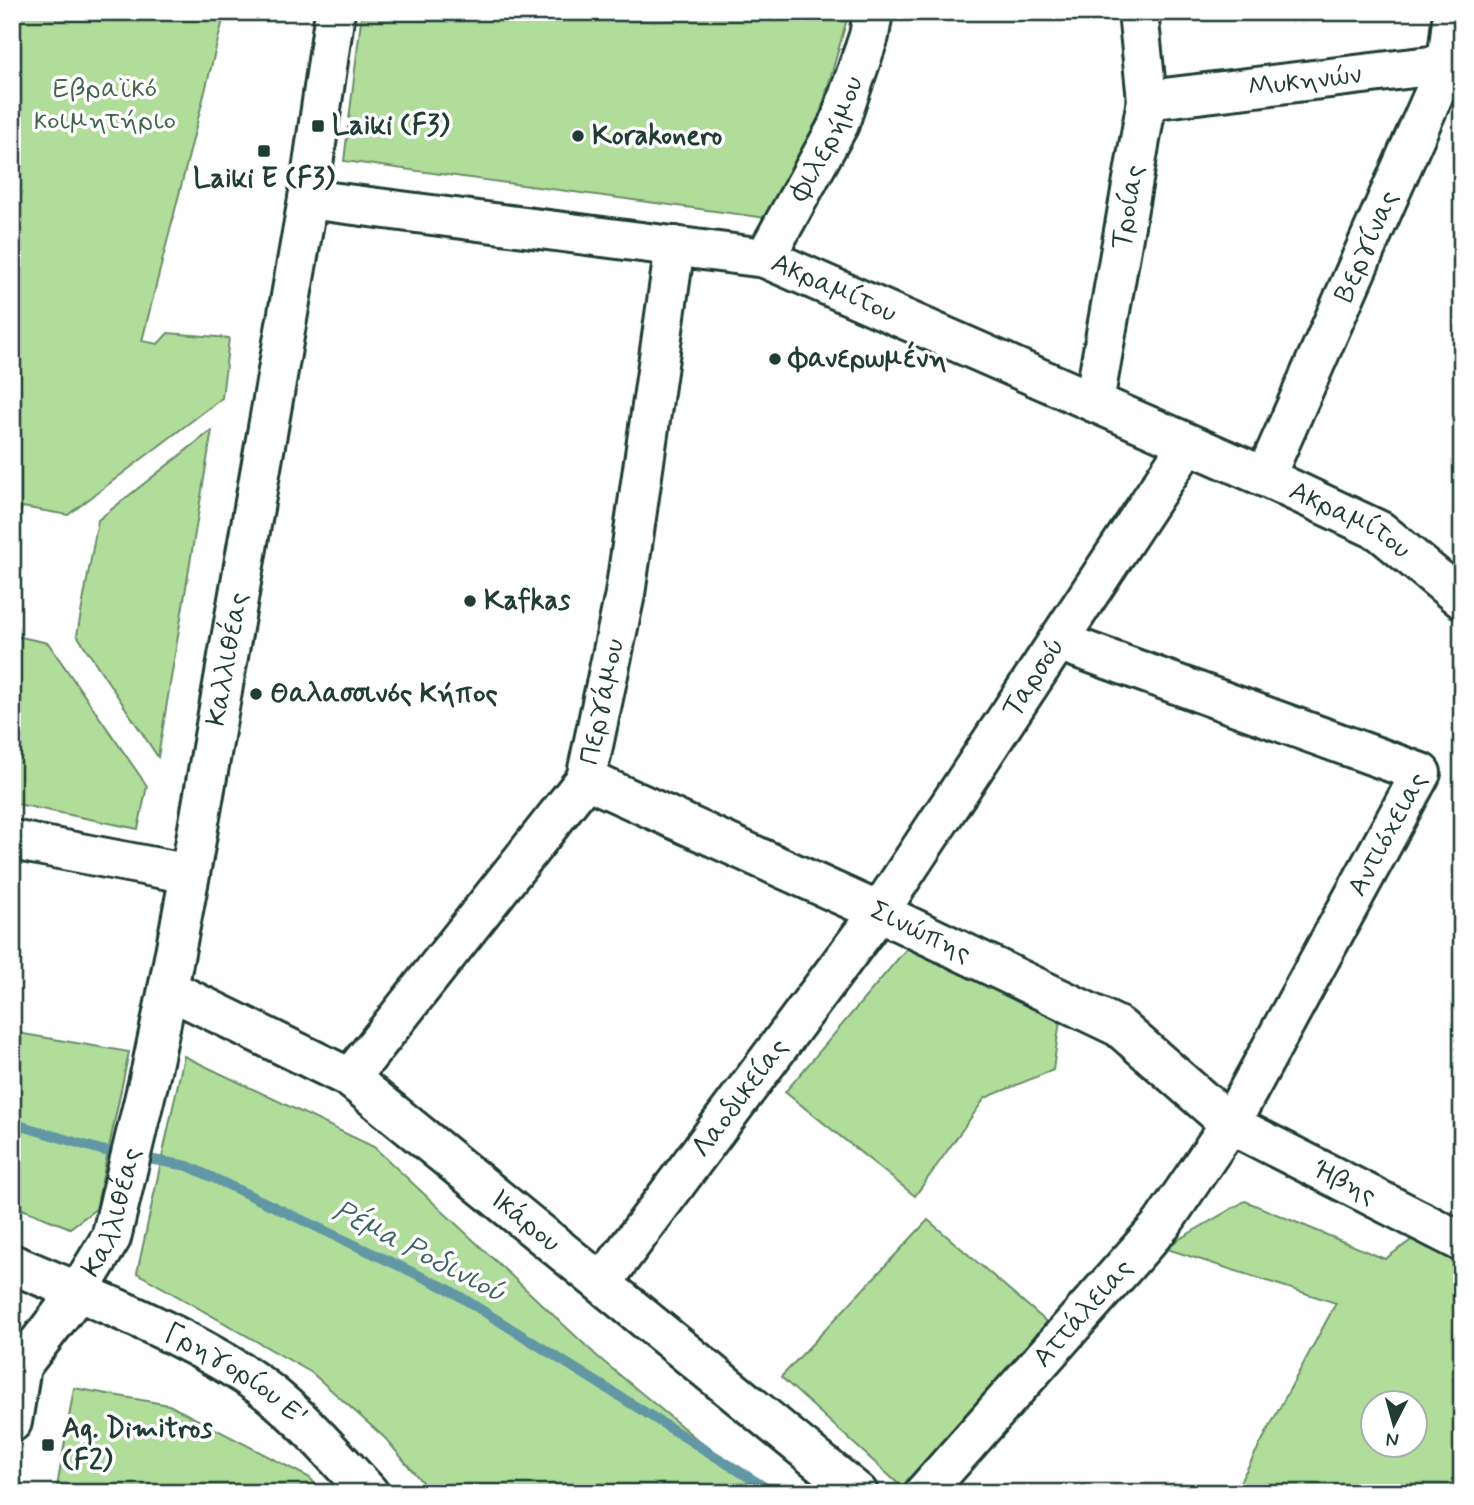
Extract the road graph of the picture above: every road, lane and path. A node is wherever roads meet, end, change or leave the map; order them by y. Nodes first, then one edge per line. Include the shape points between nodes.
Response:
1 (335, 12) edge
2 (873, 12) edge
3 (1138, 12) edge
4 (1453, 12) edge
5 (1455, 64) edge
6 (1147, 100) junction
7 (308, 199) junction
8 (676, 246) junction
9 (765, 258) junction
10 (1094, 402) junction
11 (1188, 443) junction
12 (1265, 477) junction
13 (1462, 599) edge
14 (1058, 641) junction
15 (586, 779) junction
16 (12, 840) edge
17 (190, 874) junction
18 (879, 912) junction
19 (168, 989) junction
20 (349, 1078) junction
21 (1230, 1124) junction
22 (1462, 1242) edge
23 (12, 1264) edge
24 (601, 1283) junction
25 (78, 1292) junction
26 (12, 1422) edge
27 (369, 1493) edge
28 (858, 1493) edge
29 (924, 1493) edge

1 - 7 street, Καλλιθέας
2 - 9 street, Φιλερήμου via 839,124
3 - 6 street, Τροίας
4 - 5 street, Βεργίνας
5 - 6 street, Μυκηνών
5 - 12 street, Βεργίνας
6 - 10 street, Τροίας
7 - 8 street, Ακραμίτου
7 - 17 street, Καλλιθέας
8 - 9 street, Ακραμίτου
8 - 15 street, Περγάμου via 625,594
9 - 10 street, Ακραμίτου
10 - 11 street, Ακραμίτου
11 - 12 street, Ακραμίτου
11 - 14 street, Ταρσού
12 - 13 street, Ακραμίτου via 1380,531
14 - 18 street, Ταρσού
14 - 21 street, Αντιόχειας via 1421,773
15 - 18 street, Σινώπης
15 - 20 street, Περγάμου
16 - 17 street
17 - 19 street, Καλλιθέας
18 - 21 street, Σινώπης via 1119,1027
18 - 24 street, Λαοδικείας
19 - 20 street, Ικάρου
19 - 25 street, Καλλιθέας via 111,1238
20 - 24 street, Ικάρου
21 - 22 street, Ήβης
21 - 29 street, Αττάλειας via 1162,1224
23 - 25 street, Γρηγορίου Ε'
24 - 28 street, Ικάρου
25 - 26 street, Καλλιθέας via 21,1366
25 - 27 street, Γρηγορίου Ε' via 178,1338 246,1376 301,1419

